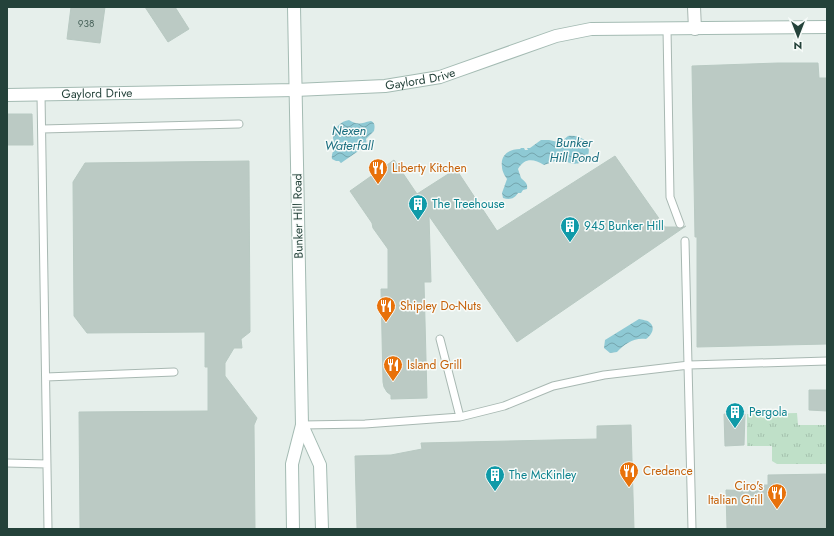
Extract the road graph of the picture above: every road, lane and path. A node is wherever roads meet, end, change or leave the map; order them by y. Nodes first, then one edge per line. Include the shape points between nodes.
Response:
1 (294, 7) edge
2 (694, 7) edge
3 (827, 27) edge
4 (695, 28) junction
5 (666, 29) junction
6 (295, 90) junction
7 (7, 95) edge
8 (41, 95) junction
9 (239, 124) dead end
10 (42, 129) junction
11 (680, 224) dead end
12 (685, 241) dead end
13 (440, 339) dead end
14 (827, 361) edge
15 (689, 365) junction
16 (174, 372) dead end
17 (46, 377) junction
18 (460, 417) junction
19 (302, 425) junction
20 (7, 463) edge
21 (47, 464) junction
22 (48, 529) edge
23 (293, 529) edge
24 (322, 529) edge
25 (692, 529) edge

1 - 6 street, Bunker Hill Road
2 - 4 street
3 - 4 street, Gaylord Drive
4 - 5 street, Gaylord Drive
5 - 6 street, Gaylord Drive via 591,29 556,36 440,77 386,86
5 - 11 lane via 670,197
6 - 8 street, Gaylord Drive
6 - 19 street, Bunker Hill Road
7 - 8 street, Gaylord Drive
8 - 10 lane
9 - 10 lane
10 - 17 lane
12 - 15 lane
13 - 18 lane
14 - 15 lane
15 - 18 lane via 604,375 553,386 504,406
15 - 25 lane
16 - 17 lane
17 - 21 lane
18 - 19 lane via 365,424
19 - 23 street, Bunker Hill Road via 292,464
19 - 24 street, Bunker Hill Road via 320,465
20 - 21 lane
21 - 22 lane

